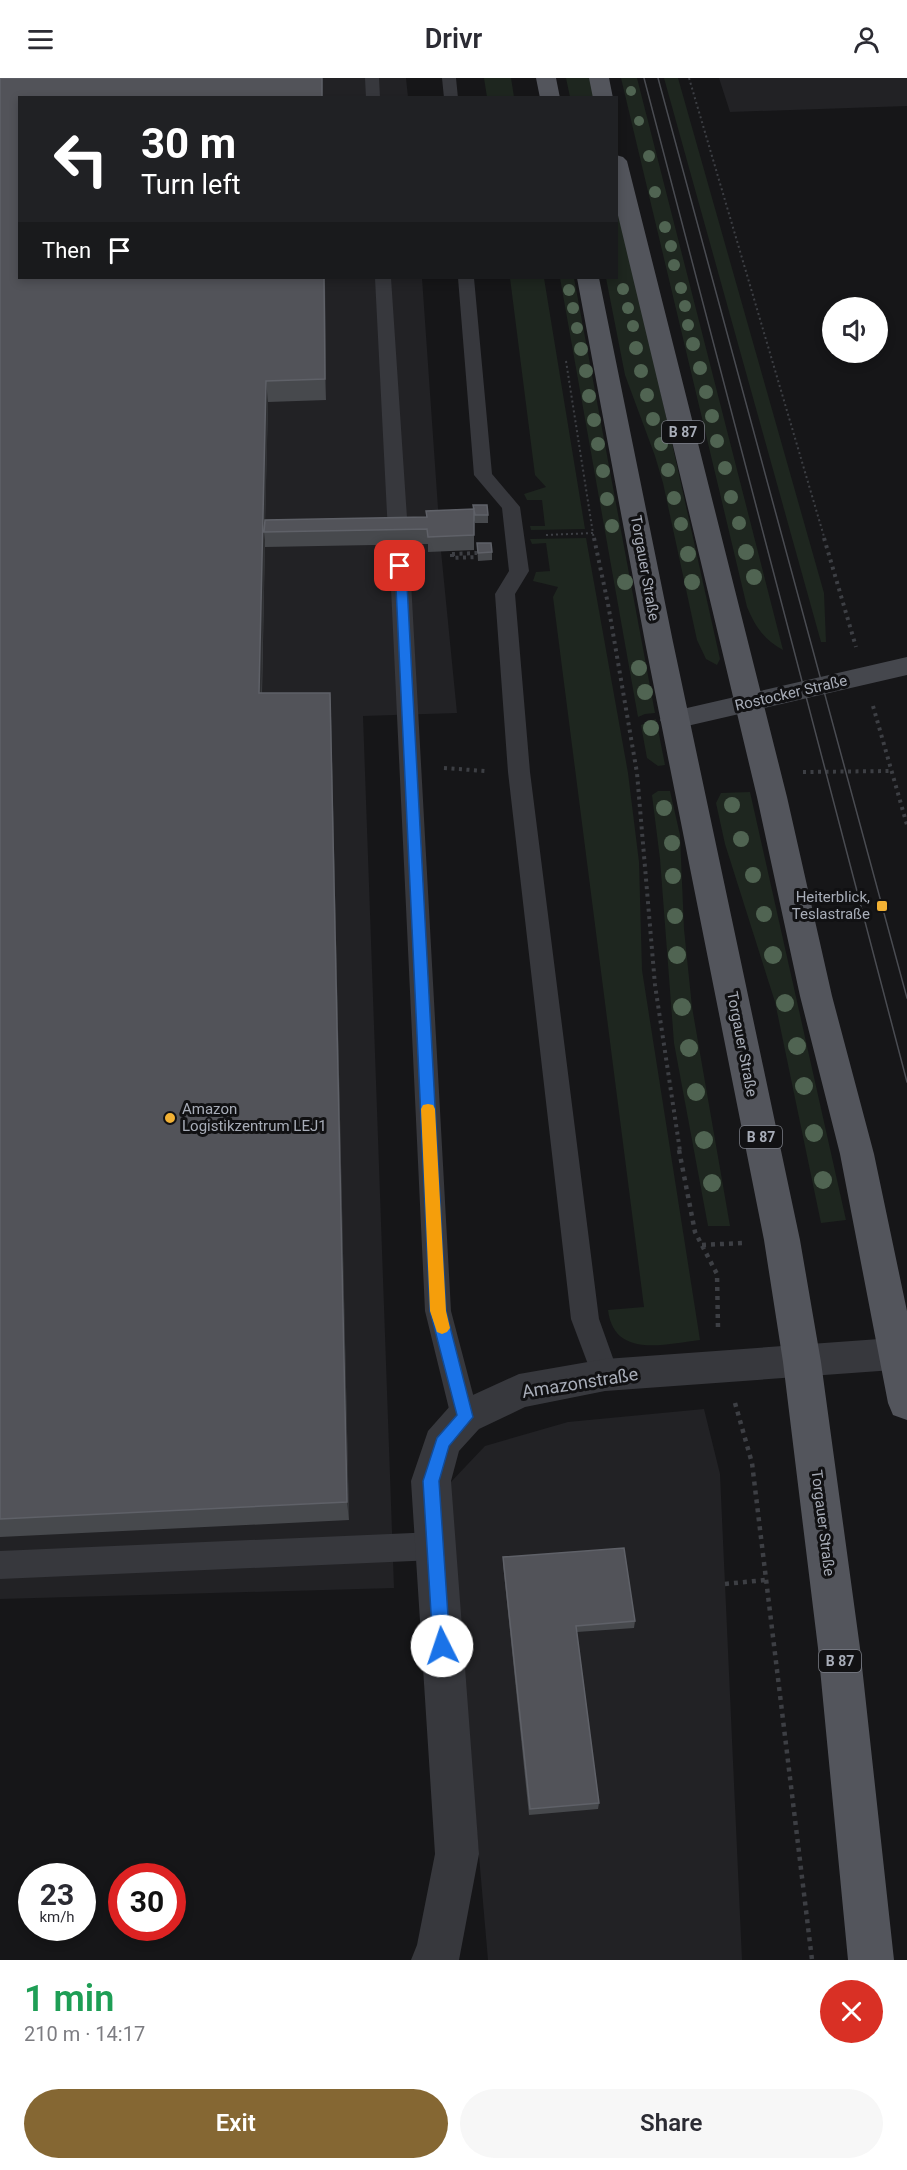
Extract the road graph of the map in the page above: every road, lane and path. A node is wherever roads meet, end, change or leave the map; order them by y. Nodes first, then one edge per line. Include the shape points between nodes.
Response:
1 (372, 78) edge
2 (449, 78) edge
3 (546, 78) edge
4 (599, 78) edge
5 (689, 78) edge
6 (373, 96) edge
7 (451, 96) edge
8 (550, 96) edge
9 (603, 96) edge
10 (618, 169) edge
11 (383, 279) edge
12 (466, 279) edge
13 (588, 279) edge
14 (566, 359) dead end
15 (452, 553) edge
16 (477, 555) edge
17 (907, 666) edge
18 (865, 676) junction
19 (750, 703) junction
20 (674, 720) junction
21 (410, 766) junction
22 (519, 772) junction
23 (907, 825) edge
24 (718, 1327) dead end
25 (902, 1354) edge
26 (802, 1362) junction
27 (605, 1375) junction
28 (907, 1403) edge
29 (736, 1408) dead end
30 (465, 1417) junction
31 (435, 1546) junction
32 (0, 1565) edge
33 (765, 1580) junction
34 (725, 1584) dead end
35 (435, 1960) edge
36 (812, 1960) edge
37 (871, 1960) edge

1 - 6 lane
2 - 7 lane
3 - 8 main road
4 - 9 main road
5 - 18 path
10 - 19 main road, B 87
11 - 21 lane
12 - 22 lane via 483,476 511,507 519,572 505,594
13 - 20 main road, Torgauer Straße / B 87
14 - 24 path via 593,533 638,773 655,985 679,1147 695,1232 717,1274
15 - 16 path via 452,558
17 - 18 main road, Rostocker Straße
18 - 19 main road, Rostocker Straße
18 - 23 path
19 - 20 main road, Rostocker Straße
19 - 25 main road, B 87
20 - 26 main road, Torgauer Straße / B 87 via 782,1240
21 - 22 path
21 - 30 lane via 438,1311
22 - 27 lane via 585,1319
25 - 26 street, Amazonstraße
25 - 28 main road, B 87
26 - 27 street, Amazonstraße
26 - 37 main road, Torgauer Straße / B 87 via 839,1648
27 - 30 street, Amazonstraße via 519,1391
29 - 33 path via 752,1463
30 - 31 street, Amazonstraße via 442,1443 431,1481
31 - 32 lane
31 - 35 street, Amazonstraße via 457,1854
33 - 34 path
33 - 36 path

